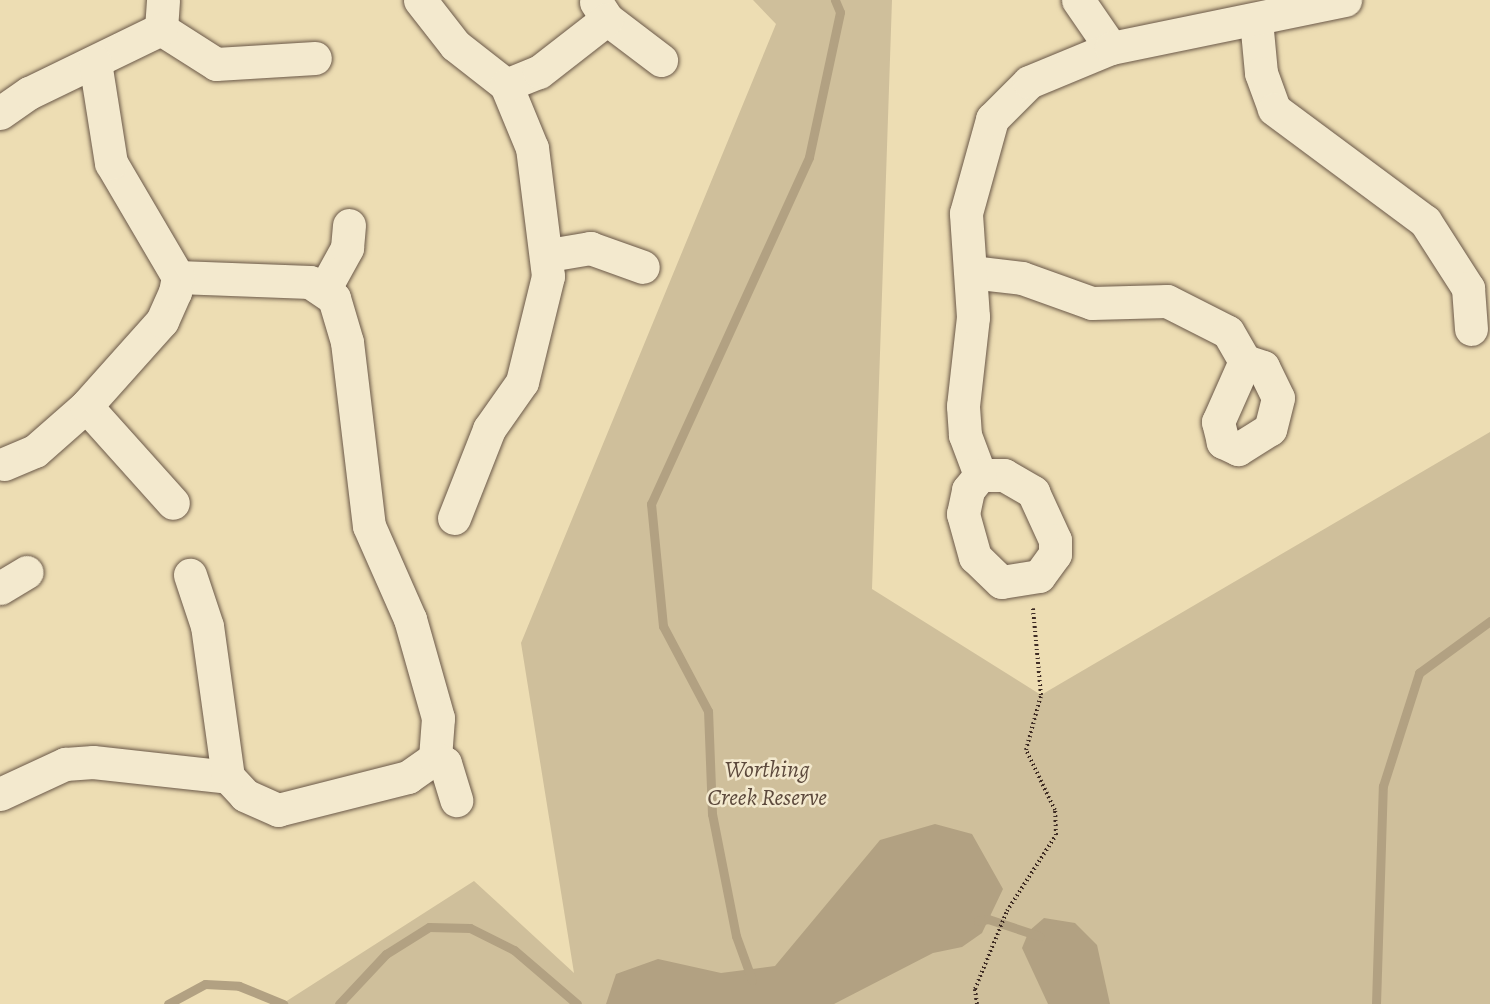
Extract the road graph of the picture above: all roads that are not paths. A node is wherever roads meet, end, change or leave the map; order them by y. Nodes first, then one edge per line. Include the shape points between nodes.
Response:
1 (420, 0) edge
2 (1078, 0) edge
3 (1345, 0) edge
4 (601, 10) edge
5 (162, 15) edge
6 (1256, 20) junction
7 (1111, 48) junction
8 (315, 58) dead end
9 (661, 60) dead end
10 (95, 62) junction
11 (507, 85) junction
12 (0, 113) edge
13 (349, 225) dead end
14 (549, 255) junction
15 (642, 267) dead end
16 (971, 272) junction
17 (178, 277) junction
18 (325, 288) junction
19 (1471, 329) dead end
20 (1245, 361) dead end
21 (86, 406) junction
22 (4, 464) dead end
23 (980, 475) junction
24 (173, 503) dead end
25 (454, 518) dead end
26 (190, 575) dead end
27 (435, 758) junction
28 (228, 777) junction
29 (0, 794) edge
30 (456, 800) dead end

1 - 11 lane via 455,45
2 - 7 lane
3 - 6 lane
4 - 9 lane
4 - 11 lane via 539,72
5 - 8 lane via 216,64
5 - 10 lane
6 - 7 lane
6 - 19 lane via 1261,73 1274,109 1425,221 1468,288
7 - 16 lane via 1029,82 992,119 966,213
10 - 12 lane
10 - 17 lane via 111,163 157,249
11 - 14 lane via 532,148 537,216
13 - 18 lane via 346,248
14 - 15 lane via 590,248
14 - 25 lane via 543,311 522,381 489,429
16 - 20 lane via 1022,278 1092,303 1167,301 1228,332
16 - 23 lane via 973,317 963,406 965,435
17 - 18 lane via 224,283 290,280
17 - 21 lane via 162,321
18 - 27 lane via 334,298 347,342 369,526 410,619 431,685 438,718
21 - 22 lane via 35,451
21 - 24 lane
23 - 23 lane via 968,490 965,536 975,557 1001,582 1028,581 1048,568 1055,554 1049,520 1021,482
26 - 28 lane via 207,626
27 - 28 lane via 408,777 278,810 245,795
27 - 30 lane via 445,763
28 - 29 lane via 93,762 66,764

